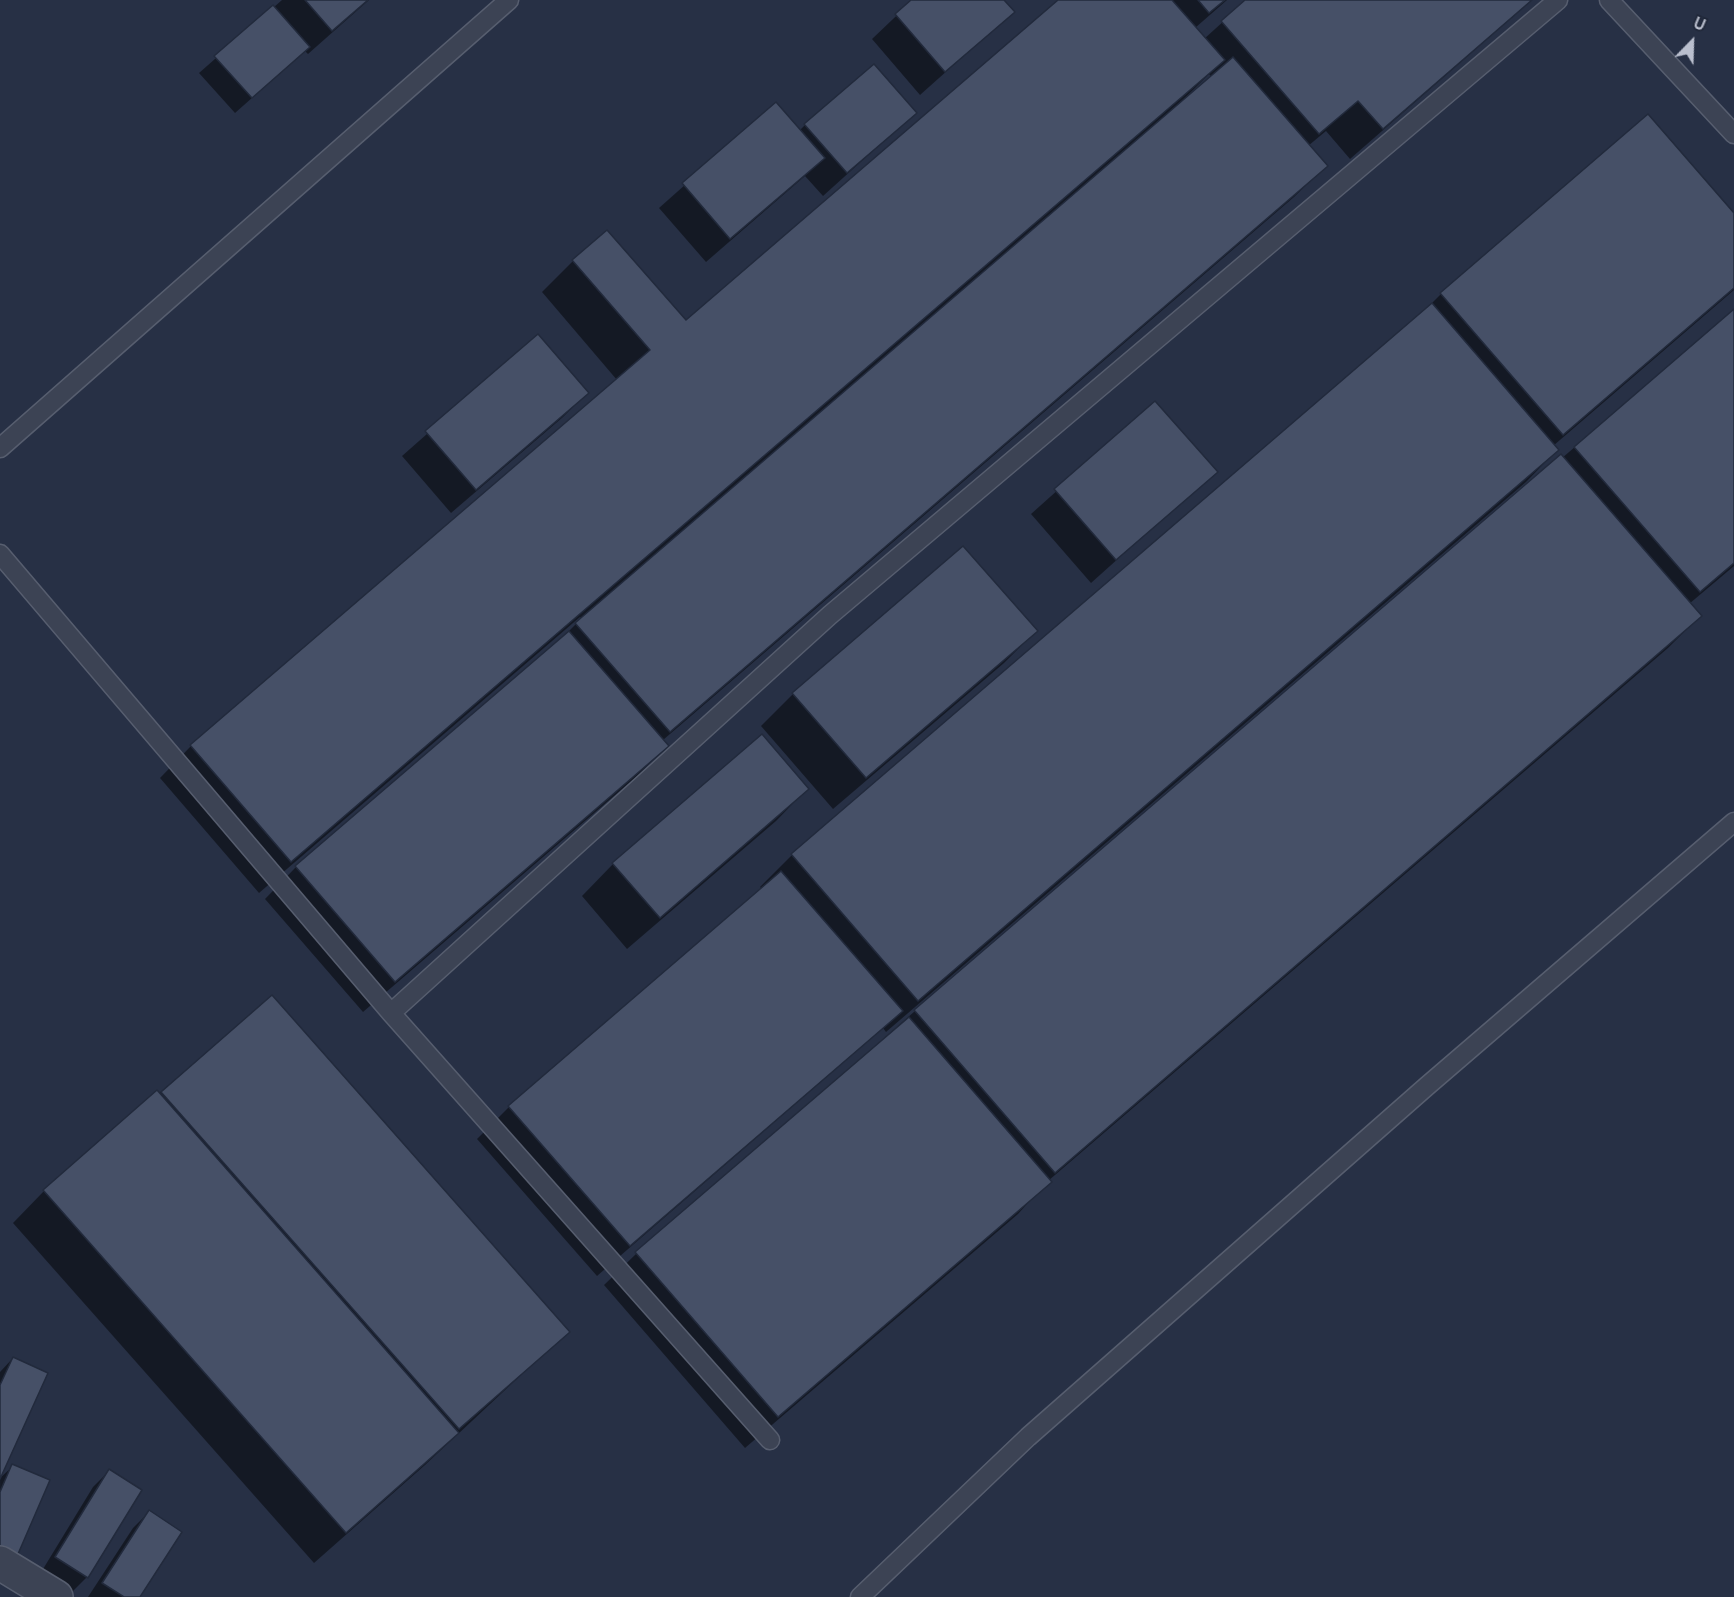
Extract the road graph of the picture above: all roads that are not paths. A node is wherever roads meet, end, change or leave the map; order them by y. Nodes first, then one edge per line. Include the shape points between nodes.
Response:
1 (509, 0) edge
2 (1558, 0) edge
3 (1609, 0) edge
4 (1734, 134) edge
5 (0, 448) edge
6 (0, 554) edge
7 (1734, 822) edge
8 (391, 1013) junction
9 (770, 1440) dead end
10 (0, 1563) edge
11 (56, 1597) edge
12 (860, 1597) edge

1 - 5 lane
2 - 8 lane via 830,615
3 - 4 lane
6 - 8 lane
7 - 12 lane via 1028,1437
8 - 9 lane
10 - 11 street

